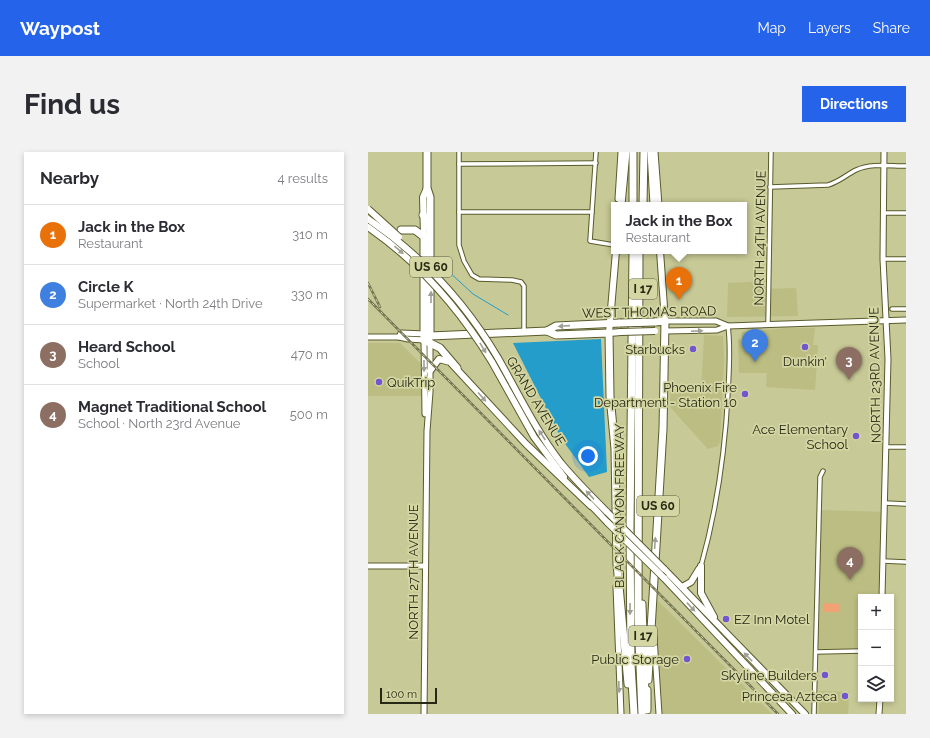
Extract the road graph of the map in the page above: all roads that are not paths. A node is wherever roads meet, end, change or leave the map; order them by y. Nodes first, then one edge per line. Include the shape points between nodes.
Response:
1 (427, 152) edge
2 (459, 152) edge
3 (596, 152) edge
4 (621, 152) edge
5 (626, 152) edge
6 (633, 152) edge
7 (640, 152) edge
8 (644, 152) edge
9 (651, 152) edge
10 (655, 152) edge
11 (771, 152) edge
12 (884, 152) edge
13 (596, 163) junction
14 (459, 164) junction
15 (884, 166) junction
16 (906, 166) edge
17 (770, 187) junction
18 (427, 188) junction
19 (618, 202) edge
20 (621, 202) edge
21 (633, 202) edge
22 (639, 202) edge
23 (643, 202) edge
24 (654, 202) edge
25 (659, 202) edge
26 (368, 209) edge
27 (459, 212) junction
28 (592, 212) junction
29 (884, 213) junction
30 (906, 213) edge
31 (423, 215) junction
32 (368, 219) edge
33 (368, 227) edge
34 (401, 230) dead end
35 (424, 237) junction
36 (431, 242) junction
37 (611, 244) edge
38 (616, 254) edge
39 (633, 254) edge
40 (639, 254) edge
41 (643, 254) edge
42 (660, 254) edge
43 (883, 259) junction
44 (906, 259) edge
45 (449, 289) junction
46 (892, 308) dead end
47 (906, 309) edge
48 (887, 320) junction
49 (906, 320) edge
50 (665, 321) junction
51 (610, 323) junction
52 (768, 324) junction
53 (728, 326) junction
54 (547, 331) junction
55 (665, 331) junction
56 (524, 332) junction
57 (609, 333) junction
58 (368, 337) edge
59 (427, 338) junction
60 (457, 368) junction
61 (430, 371) junction
62 (427, 431) junction
63 (887, 447) junction
64 (906, 447) edge
65 (823, 471) dead end
66 (885, 503) junction
67 (906, 504) edge
68 (591, 506) junction
69 (883, 561) junction
70 (906, 562) edge
71 (617, 564) junction
72 (368, 566) edge
73 (425, 566) junction
74 (701, 566) junction
75 (653, 582) junction
76 (682, 588) junction
77 (882, 594) edge
78 (719, 626) junction
79 (858, 651) edge
80 (816, 652) junction
81 (880, 702) edge
82 (645, 713) edge
83 (424, 714) edge
84 (621, 714) edge
85 (634, 714) edge
86 (659, 714) edge
87 (792, 714) edge
88 (805, 714) edge
89 (814, 714) edge
90 (879, 714) edge

1 - 18 highway, NORTH 27TH AVENUE / US 60
2 - 14 street
3 - 13 street
4 - 19 main road
5 - 20 highway
6 - 21 highway
7 - 22 highway
8 - 23 highway
9 - 24 highway
10 - 25 main road
11 - 17 street, NORTH 24TH AVENUE
12 - 15 main road, NORTH 23RD AVENUE
13 - 14 street
13 - 28 street
14 - 27 street
15 - 16 street
15 - 17 street via 868,166 828,186
15 - 29 main road, NORTH 23RD AVENUE
17 - 52 street, NORTH 24TH AVENUE
18 - 31 main road, NORTH 27TH AVENUE via 423,197
18 - 36 highway, NORTH 27TH AVENUE / US 60 via 430,197
26 - 45 main road, bridge via 435,270
27 - 28 street
27 - 56 street via 460,252 472,275 489,280 512,280 521,282 524,286
28 - 37 street via 590,241
29 - 30 street
29 - 43 main road, NORTH 23RD AVENUE
31 - 35 main road, NORTH 27TH AVENUE
31 - 36 highway via 427,220
32 - 45 main road, GRAND AVENUE, bridge via 404,246
33 -> 68 main road, GRAND AVENUE, bridge via 411,260 439,288 468,325 492,362 539,445
34 - 35 highway via 415,230
35 - 59 highway, NORTH 27TH AVENUE / US 60
59 -> 36 highway, NORTH 27TH AVENUE / US 60
38 - 51 main road
39 -> 85 highway, BLACK CANYON FREEWAY / I 17 via 630,528
40 - 82 highway via 638,641
41 - 82 highway, BLACK CANYON FREEWAY / I 17
42 - 50 main road
43 - 44 street
43 - 48 main road, NORTH 23RD AVENUE
76 -> 45 main road, GRAND AVENUE, bridge via 569,472 553,452 478,326
46 - 47 street
48 - 49 main road, WEST THOMAS ROAD
48 - 52 main road, WEST THOMAS ROAD
48 - 63 main road, NORTH 23RD AVENUE
50 - 51 highway, WEST THOMAS ROAD, bridge
50 - 53 main road, WEST THOMAS ROAD via 716,321
50 - 55 highway, US 60
51 -> 54 highway, WEST THOMAS ROAD via 556,326
51 - 57 main road
52 - 53 main road, WEST THOMAS ROAD
55 -> 53 main road, WEST THOMAS ROAD via 717,330
53 - 74 street via 729,368 725,433 714,520
54 - 56 highway, WEST THOMAS ROAD
54 - 57 highway, WEST THOMAS ROAD via 556,335
55 - 57 main road, WEST THOMAS ROAD, bridge
75 -> 55 highway, US 60 via 663,429
56 - 59 highway, WEST THOMAS ROAD
57 - 71 highway
58 - 59 main road, WEST THOMAS ROAD via 399,337 401,333
59 - 60 highway via 440,348
59 - 61 main road, NORTH 27TH AVENUE
59 -> 62 main road, NORTH 27TH AVENUE
60 - 61 main road via 448,360 441,359 436,361
60 -> 68 main road via 521,439
61 - 62 main road, NORTH 27TH AVENUE
62 - 73 main road, NORTH 27TH AVENUE
63 - 64 street
63 - 66 main road, NORTH 23RD AVENUE
65 - 80 street via 820,477
66 - 67 street
66 - 69 main road, NORTH 23RD AVENUE
68 -> 87 main road, GRAND AVENUE, bridge via 664,578
69 - 70 street
69 - 77 main road, NORTH 23RD AVENUE
71 -> 84 main road via 617,643
71 - 85 highway via 626,672
72 - 73 main road
73 - 83 main road, NORTH 27TH AVENUE
74 - 76 main road via 691,582
74 - 78 main road via 701,593
75 - 82 highway, US 60
75 - 86 main road via 654,663
76 - 78 main road, GRAND AVENUE
88 -> 78 main road, GRAND AVENUE
79 - 80 street
80 - 89 street
81 - 90 main road

